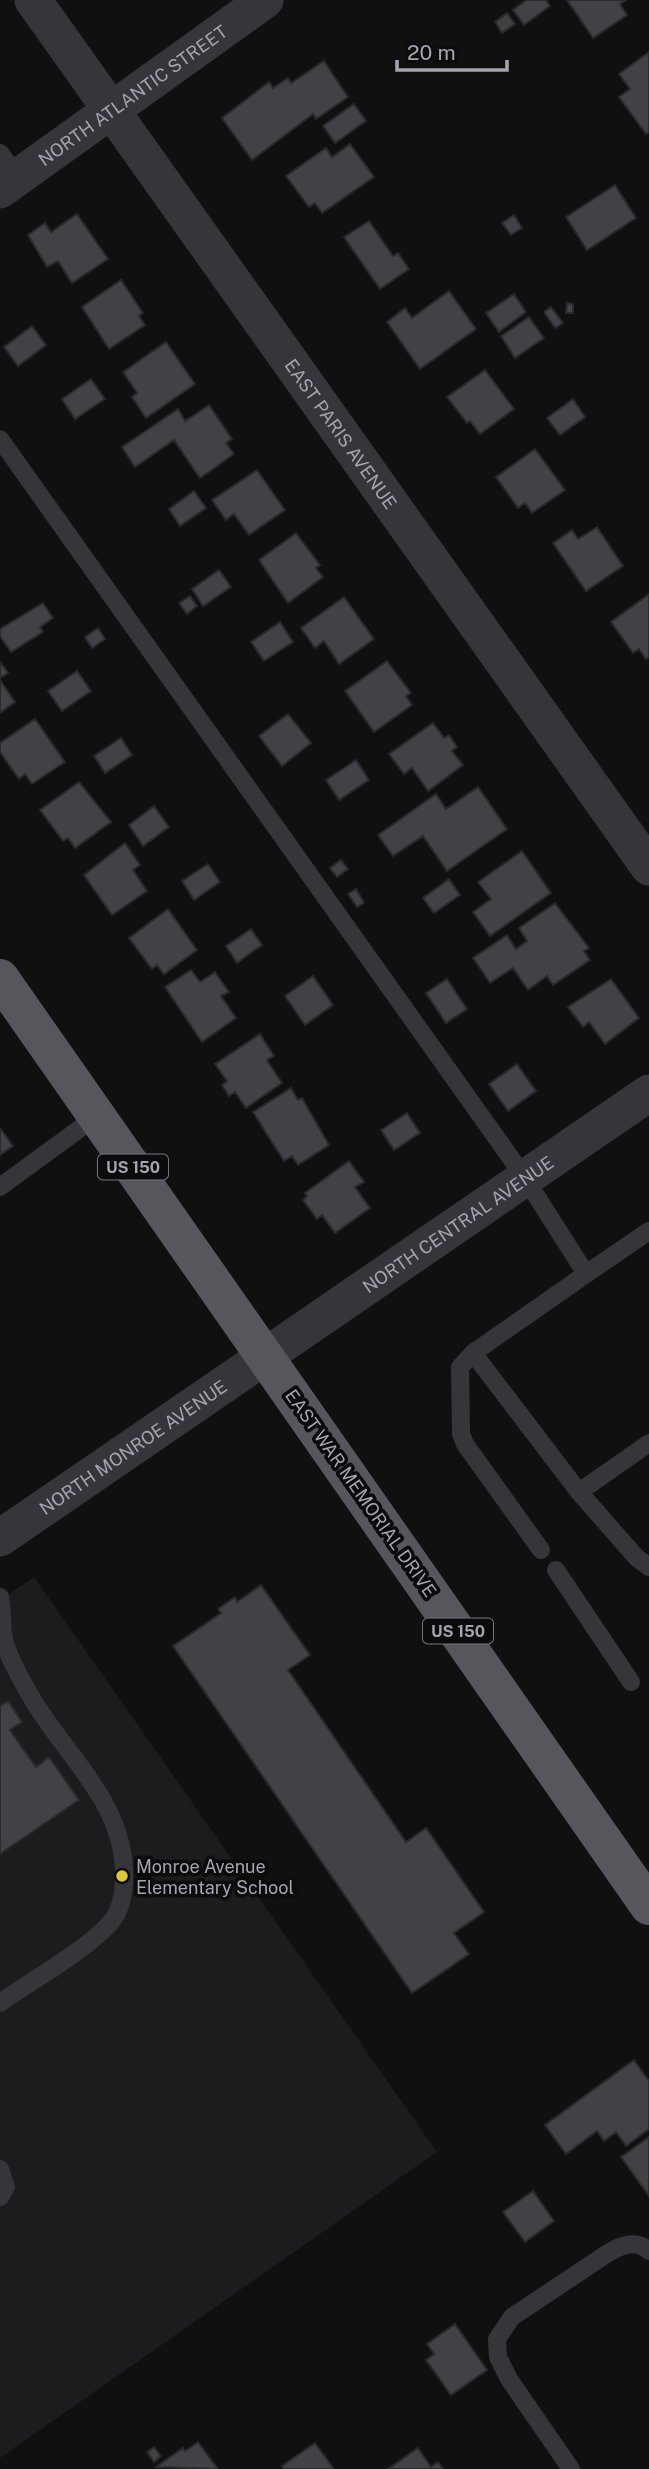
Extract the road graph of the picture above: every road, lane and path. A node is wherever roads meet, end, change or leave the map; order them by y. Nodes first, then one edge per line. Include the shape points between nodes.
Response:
1 (33, 0) edge
2 (265, 0) edge
3 (109, 110) junction
4 (6, 173) edge
5 (0, 439) edge
6 (649, 867) edge
7 (0, 978) edge
8 (649, 1093) edge
9 (97, 1116) junction
10 (525, 1178) junction
11 (0, 1187) edge
12 (649, 1231) edge
13 (586, 1274) junction
14 (473, 1353) junction
15 (266, 1357) junction
16 (649, 1443) edge
17 (579, 1492) junction
18 (0, 1538) edge
19 (541, 1550) dead end
20 (649, 1567) edge
21 (556, 1570) dead end
22 (0, 1597) edge
23 (631, 1682) dead end
24 (649, 1906) edge
25 (0, 2003) edge
26 (0, 2169) edge
27 (0, 2197) edge
28 (649, 2251) edge
29 (571, 2469) edge

1 - 3 street, EAST PARIS AVENUE
2 - 3 street, NORTH ATLANTIC STREET
3 - 4 street, NORTH ATLANTIC STREET
3 - 6 street, EAST PARIS AVENUE
5 - 10 lane
7 - 9 highway, EAST WAR MEMORIAL DRIVE / US 150
8 - 10 street, NORTH CENTRAL AVENUE
9 - 11 lane
9 - 15 highway, EAST WAR MEMORIAL DRIVE / US 150
10 - 13 lane
10 - 15 street, NORTH CENTRAL AVENUE
12 - 13 lane
13 - 14 lane
14 - 17 lane
14 - 19 lane via 460,1367 461,1434
15 - 18 street, NORTH MONROE AVENUE
15 - 24 highway, EAST WAR MEMORIAL DRIVE / US 150
16 - 17 lane
17 - 20 lane
21 - 23 lane
22 - 25 lane via 10,1658 117,1826 125,1859 124,1892 114,1920
26 - 27 lane via 6,2187
28 - 29 lane via 625,2244 608,2253 512,2317 497,2339 498,2357 509,2379

